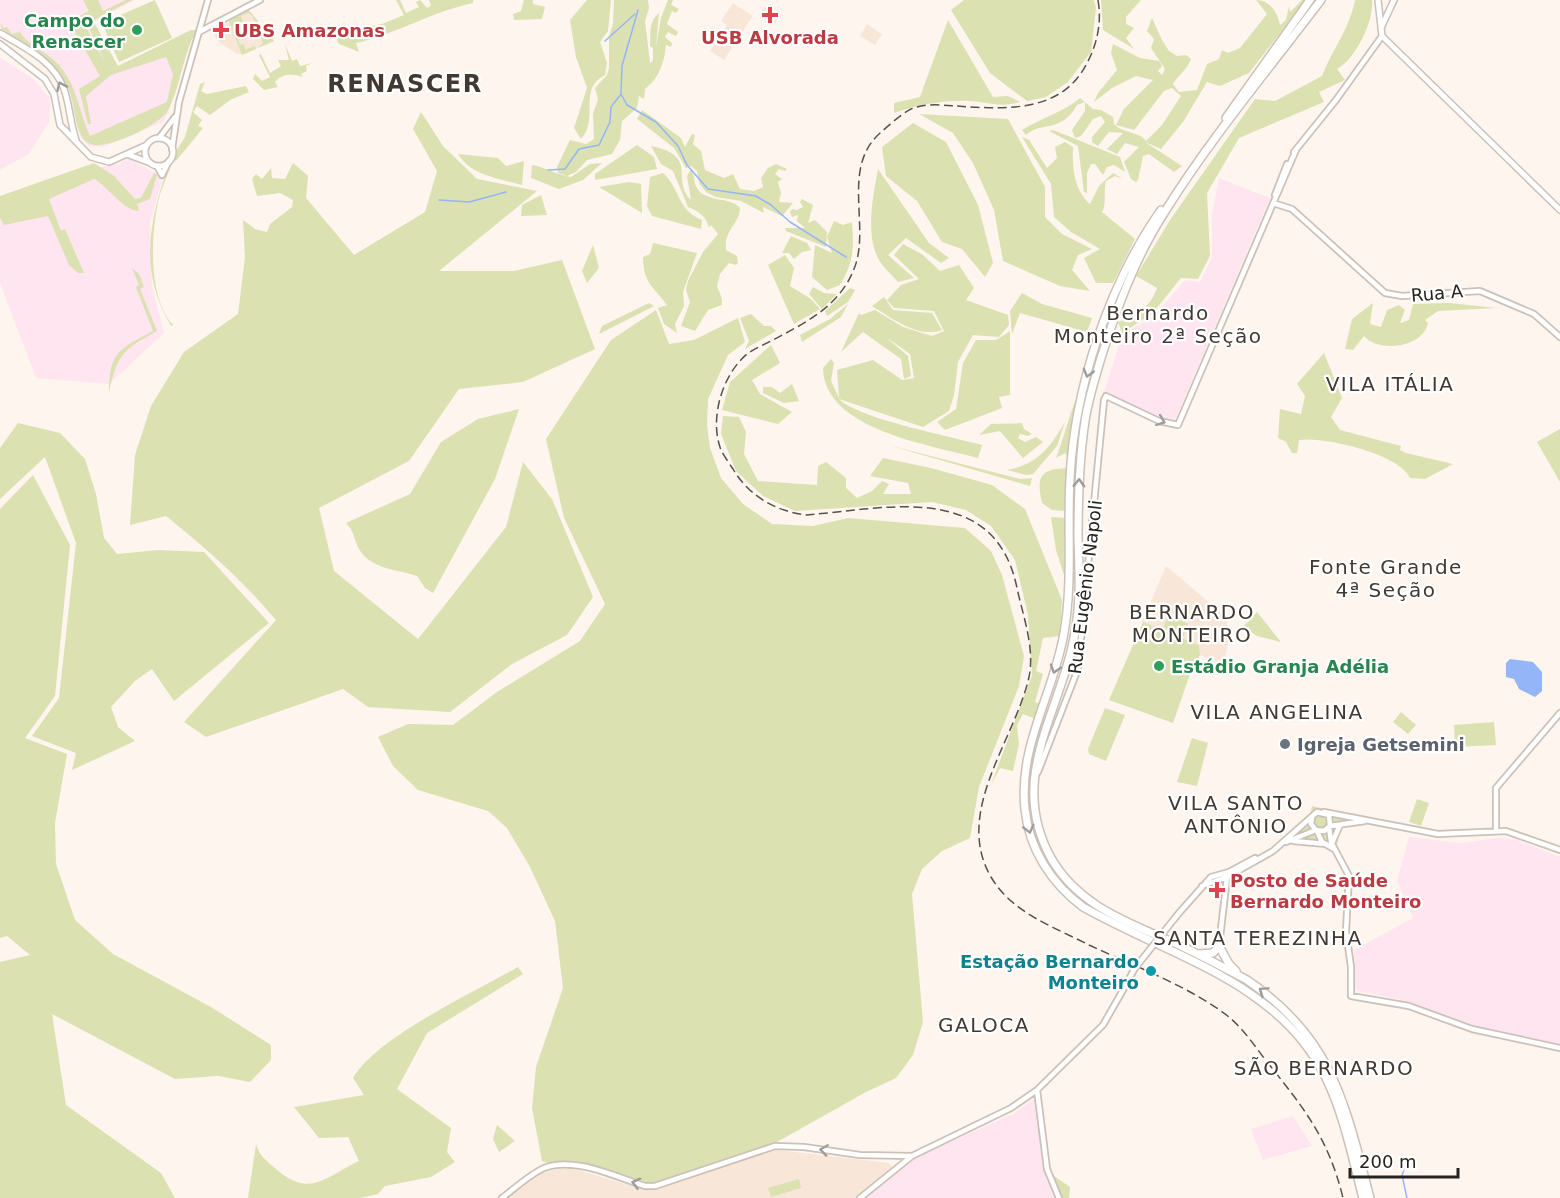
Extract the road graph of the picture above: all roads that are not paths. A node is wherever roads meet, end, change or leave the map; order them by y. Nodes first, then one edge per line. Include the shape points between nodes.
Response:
1 (208, 0) edge
2 (260, 0) edge
3 (1310, 0) edge
4 (1321, 0) edge
5 (1378, 1) edge
6 (1394, 1) edge
7 (199, 32) junction
8 (0, 33) edge
9 (1381, 33) junction
10 (0, 44) edge
11 (69, 114) junction
12 (177, 114) junction
13 (60, 125) junction
14 (159, 138) junction
15 (77, 141) junction
16 (147, 145) junction
17 (172, 149) junction
18 (127, 155) junction
19 (169, 160) junction
20 (154, 165) junction
21 (1274, 200) junction
22 (1560, 210) edge
23 (1560, 337) edge
24 (1560, 713) edge
25 (1034, 808) junction
26 (1324, 812) junction
27 (1312, 817) junction
28 (1371, 821) junction
29 (1340, 825) junction
30 (1329, 827) junction
31 (1316, 830) junction
32 (1496, 831) junction
33 (1290, 841) junction
34 (1284, 843) junction
35 (1329, 843) junction
36 (1560, 850) edge
37 (1227, 877) junction
38 (1202, 886) junction
39 (1132, 916) dead end
40 (1143, 929) junction
41 (1219, 945) junction
42 (1192, 952) junction
43 (1221, 971) junction
44 (1247, 980) junction
45 (1560, 1048) edge
46 (1037, 1090) junction
47 (882, 1155) junction
48 (912, 1156) junction
49 (896, 1168) junction
50 (502, 1198) edge
51 (860, 1198) edge
52 (1059, 1198) edge
53 (1363, 1198) edge
54 (1370, 1198) edge

1 - 7 street
2 - 7 street
3 -> 43 highway via 1152,223 1130,260 1112,304 1083,389 1070,477 1070,588 1064,634 1024,770 1025,810 1035,848 1064,892 1099,916
25 -> 4 highway via 1032,787 1037,754 1076,631 1078,478 1085,416 1118,307 1163,213
5 - 6 main road via 1385,7
5 - 9 main road
6 - 9 main road
7 - 12 street
11 -> 8 main road via 64,89 51,69
9 - 21 street via 1330,107 1292,153
9 - 22 main road
10 - 13 main road via 50,86
11 - 13 main road
11 - 15 main road
12 - 14 street
12 - 17 street
13 - 15 main road
14 - 16 main road
14 - 17 main road
15 - 18 main road via 91,157 102,161
16 - 18 main road
16 - 20 main road via 145,153
17 - 19 main road
18 - 20 main road
19 - 20 main road
19 - 20 street via 162,176
21 - 23 street, Rua A via 1292,209 1375,285 1393,296 1480,291 1528,311
25 -> 21 street, Rua Eugênio Napoli via 1040,769 1078,669 1106,396 1159,421 1178,425
24 - 32 street via 1496,788
25 - 40 highway via 1043,842 1069,883 1087,901
26 - 27 street
26 - 28 street
26 - 30 street via 1330,818
27 - 31 street via 1311,824
27 - 34 street
28 - 29 street
28 - 32 street via 1438,834
29 - 30 street
29 - 35 street
30 - 31 street
30 - 35 street
31 - 33 street
31 - 35 street
32 - 36 street via 1519,834
33 - 34 street
33 - 35 street
34 - 37 street
34 - 38 street via 1229,872 1211,877
35 - 45 street via 1349,876 1346,939 1351,996 1409,1006 1472,1029
37 - 38 street
37 - 41 street
38 - 46 street, bridge via 1135,968 1102,1025
39 - 40 highway
40 - 42 highway
41 - 42 highway via 1213,953
41 - 44 highway via 1229,964
42 - 43 highway
43 - 44 highway
43 - 53 highway via 1286,1022 1312,1052 1337,1103
54 -> 44 highway via 1343,1100 1322,1054 1269,994
46 - 48 street via 1011,1108
46 - 52 street via 1047,1169
47 - 48 street
47 - 49 street via 893,1160
47 -> 50 street via 804,1147 764,1148 655,1186 571,1165 543,1168
48 - 49 street
49 - 51 street

